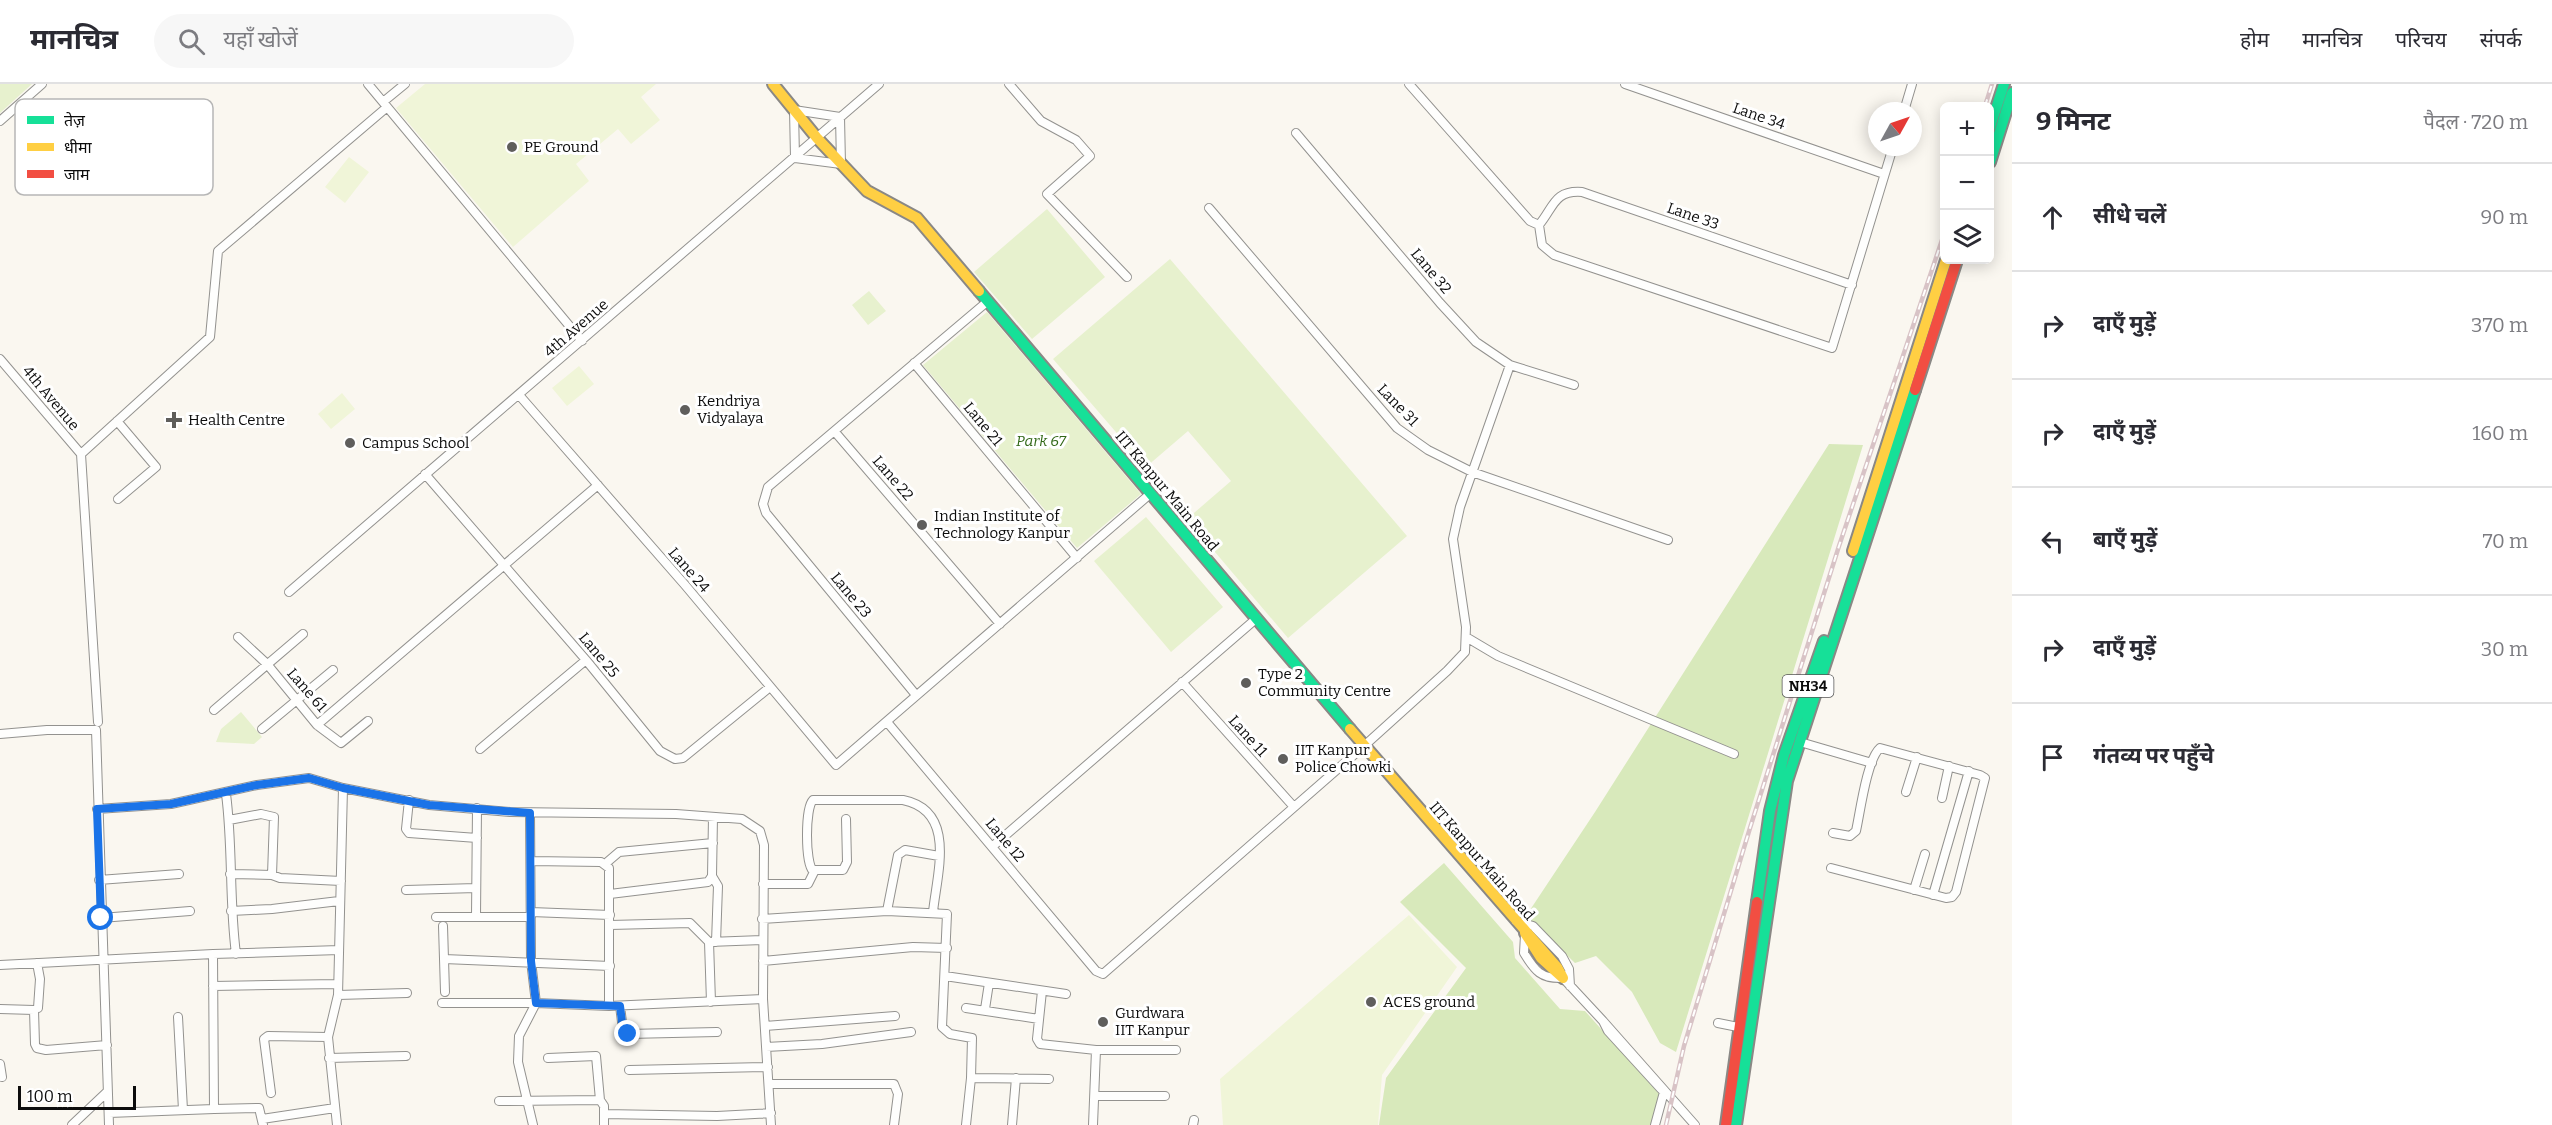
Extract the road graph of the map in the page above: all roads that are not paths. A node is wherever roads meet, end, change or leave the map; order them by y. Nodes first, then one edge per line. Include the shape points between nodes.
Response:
1 (42, 84) edge
2 (368, 84) edge
3 (405, 84) edge
4 (773, 84) edge
5 (879, 84) edge
6 (1009, 84) edge
7 (1409, 84) edge
8 (1625, 84) edge
9 (1912, 84) edge
10 (2004, 84) edge
11 (2012, 93) edge
12 (25, 99) edge
13 (1907, 102) edge
14 (384, 105) junction
15 (15, 108) edge
16 (794, 110) junction
17 (1994, 113) edge
18 (840, 117) junction
19 (0, 121) edge
20 (1296, 133) dead end
21 (817, 138) junction
22 (1890, 156) edge
23 (1991, 156) edge
24 (795, 158) junction
25 (842, 164) junction
26 (1884, 174) junction
27 (1209, 208) dead end
28 (1539, 225) junction
29 (1945, 264) edge
30 (1957, 264) edge
31 (1127, 278) dead end
32 (1852, 285) junction
33 (988, 301) junction
34 (582, 341) junction
35 (0, 359) edge
36 (914, 363) junction
37 (1510, 365) junction
38 (1574, 385) dead end
39 (519, 394) junction
40 (117, 421) junction
41 (835, 432) junction
42 (81, 454) junction
43 (1472, 472) junction
44 (425, 474) junction
45 (598, 485) junction
46 (1150, 494) junction
47 (118, 499) dead end
48 (1668, 540) dead end
49 (1077, 558) junction
50 (504, 565) junction
51 (289, 592) dead end
52 (1257, 618) junction
53 (1000, 624) junction
54 (303, 634) dead end
55 (238, 637) dead end
56 (1466, 638) junction
57 (586, 660) junction
58 (267, 664) junction
59 (333, 670) dead end
60 (1182, 682) junction
61 (770, 687) junction
62 (916, 695) junction
63 (297, 700) junction
64 (214, 710) dead end
65 (368, 720) dead end
66 (98, 722) dead end
67 (887, 722) junction
68 (317, 725) junction
69 (262, 729) dead end
70 (0, 734) edge
71 (1800, 742) junction
72 (1364, 747) junction
73 (480, 749) dead end
74 (1734, 754) dead end
75 (1917, 757) junction
76 (1872, 763) junction
77 (1949, 766) junction
78 (1969, 771) junction
79 (343, 788) junction
80 (1906, 792) dead end
81 (226, 794) junction
82 (1941, 798) dead end
83 (409, 800) junction
84 (1294, 807) junction
85 (477, 808) junction
86 (97, 809) junction
87 (530, 813) junction
88 (713, 817) junction
89 (846, 819) dead end
90 (229, 820) junction
91 (1833, 833) dead end
92 (477, 838) junction
93 (712, 843) junction
94 (993, 846) junction
95 (1924, 854) dead end
96 (939, 856) junction
97 (531, 861) junction
98 (605, 864) junction
99 (1831, 868) dead end
100 (813, 871) junction
101 (179, 874) dead end
102 (230, 874) junction
103 (272, 876) junction
104 (712, 876) junction
105 (99, 880) junction
106 (341, 881) junction
107 (763, 884) junction
108 (477, 888) junction
109 (406, 890) dead end
110 (1914, 890) junction
111 (610, 894) junction
112 (1933, 895) junction
113 (339, 901) junction
114 (887, 910) junction
115 (190, 911) dead end
116 (231, 911) junction
117 (933, 912) junction
118 (531, 914) junction
119 (610, 915) junction
120 (476, 916) junction
121 (436, 917) dead end
122 (101, 918) junction
123 (762, 919) junction
124 (1514, 921) junction
125 (610, 925) junction
126 (443, 926) dead end
127 (1525, 933) junction
128 (762, 940) junction
129 (712, 942) junction
130 (947, 948) junction
131 (339, 950) junction
132 (213, 954) junction
133 (236, 954) junction
134 (444, 959) junction
135 (103, 960) junction
136 (531, 961) junction
137 (763, 962) junction
138 (37, 963) junction
139 (0, 965) edge
140 (609, 966) junction
141 (945, 976) junction
142 (1567, 982) junction
143 (989, 983) junction
144 (338, 984) junction
145 (213, 986) junction
146 (1042, 991) junction
147 (445, 992) dead end
148 (407, 993) dead end
149 (1066, 994) dead end
150 (338, 995) junction
151 (763, 999) junction
152 (711, 1002) junction
153 (442, 1003) dead end
154 (536, 1003) junction
155 (609, 1006) junction
156 (620, 1006) junction
157 (38, 1008) dead end
158 (966, 1008) dead end
159 (0, 1009) edge
160 (985, 1009) junction
161 (895, 1016) dead end
162 (178, 1017) dead end
163 (1039, 1019) junction
164 (1718, 1023) dead end
165 (765, 1026) junction
166 (1738, 1027) junction
167 (717, 1032) dead end
168 (910, 1032) dead end
169 (328, 1037) junction
170 (107, 1045) junction
171 (766, 1047) junction
172 (1096, 1050) junction
173 (1176, 1050) dead end
174 (406, 1056) dead end
175 (329, 1058) junction
176 (548, 1058) dead end
177 (0, 1064) edge
178 (768, 1067) junction
179 (629, 1070) dead end
180 (2, 1077) dead end
181 (971, 1077) junction
182 (1016, 1078) junction
183 (1049, 1079) dead end
184 (769, 1084) junction
185 (1662, 1090) junction
186 (107, 1092) junction
187 (271, 1093) dead end
188 (1095, 1096) junction
189 (1165, 1096) dead end
190 (527, 1100) junction
191 (600, 1100) junction
192 (500, 1101) dead end
193 (335, 1108) junction
194 (214, 1109) junction
195 (183, 1110) junction
196 (109, 1113) junction
197 (771, 1113) junction
198 (604, 1114) junction
199 (262, 1122) edge
200 (72, 1125) edge
201 (109, 1125) edge
202 (338, 1125) edge
203 (533, 1125) edge
204 (604, 1125) edge
205 (771, 1125) edge
206 (894, 1125) edge
207 (966, 1125) edge
208 (1012, 1125) edge
209 (1093, 1125) edge
210 (1655, 1125) edge
211 (1695, 1125) edge
212 (1726, 1125) edge
213 (1736, 1125) edge

1 - 12 street
2 - 14 street
3 - 14 street
4 - 16 main road, IIT Kanpur Main Road
5 - 18 street, 4th Avenue
6 - 31 street via 1041,121 1076,140 1090,156 1047,194
7 - 28 street via 1530,221
8 - 26 street, Lane 34
9 - 13 street
10 - 17 main road
11 - 23 main road
14 - 34 street
14 - 40 street via 219,251 210,337
15 - 19 street
16 - 18 street
16 - 21 main road, IIT Kanpur Main Road
16 - 24 street
18 - 21 street, 4th Avenue
18 - 25 street
20 - 37 street, Lane 32 via 1440,303 1476,342
21 - 24 street, 4th Avenue
21 - 25 main road, IIT Kanpur Main Road
22 - 26 street
24 - 25 street
24 - 34 street, 4th Avenue
25 - 33 main road, IIT Kanpur Main Road via 867,191 917,218
26 - 32 street
27 - 43 street, Lane 31 via 1397,428 1428,450
28 - 32 street, Lane 33 via 1560,195 1582,192
28 - 32 street via 1542,245 1554,255 1832,348
29 - 166 main road, NH34 via 1776,782
30 - 71 main road, NH34
33 - 36 street
33 - 46 main road, IIT Kanpur Main Road
34 - 39 street, 4th Avenue
35 - 42 street, 4th Avenue
36 - 41 street
36 - 49 street, Lane 21
37 - 38 street, Lane 32
37 - 43 street
39 - 44 street, 4th Avenue
39 - 45 street, Lane 24
40 - 42 street
40 - 47 street via 156,466
41 - 53 street, Lane 22
41 - 62 street, Lane 23 via 768,487 763,504 766,513
42 - 66 street
43 - 48 street, Lane 31
43 - 56 street via 1453,538
44 - 50 street, Lane 25
44 - 51 street, 4th Avenue
45 - 50 street, Lane 61
45 - 61 street, Lane 24
46 - 49 street
46 - 52 main road, IIT Kanpur Main Road
49 - 53 street
50 - 57 street, Lane 25
50 - 68 street, Lane 61
52 - 60 street
52 - 72 main road, IIT Kanpur Main Road
53 - 62 street
54 - 58 street
55 - 58 street, Lane 61
56 - 72 street via 1465,652 1447,672
56 - 74 street via 1498,656
57 - 61 street, Lane 25 via 660,751 675,759 697,749
57 - 73 street
58 - 63 street, Lane 61
58 - 64 street
59 - 63 street
60 - 84 street, Lane 11
60 - 94 street
61 - 67 street, Lane 24 via 836,765
62 - 67 street
63 - 68 street, Lane 61
63 - 69 street
65 - 68 street via 341,743
67 - 94 street, Lane 12
70 - 86 street via 96,730
71 - 76 street
71 - 213 main road, NH34 via 1780,817
72 - 84 street
72 - 124 main road, IIT Kanpur Main Road
75 - 76 street via 1880,748
75 - 77 street
75 - 80 street
76 - 91 street via 1856,831 1850,836
77 - 78 street
77 - 82 street
78 - 112 street
78 - 112 street via 1985,780 1956,892 1949,898
79 - 81 street via 309,778
79 - 83 street
79 - 106 street
81 - 86 street via 171,804
81 - 90 street
83 - 85 street
83 - 92 street via 409,833
84 - 94 street, Lane 12 via 1103,974 1096,972
85 - 87 street
85 - 92 street
86 - 105 street
87 - 88 street
87 - 97 street
88 - 93 street
88 - 107 street via 742,819 760,831 764,845
89 - 100 street via 846,867
90 - 102 street
90 - 103 street via 261,814 274,817
92 - 108 street
93 - 98 street via 619,852
93 - 104 street
95 - 110 street
96 - 100 street via 938,828 930,815 913,802 813,800 808,807 808,863
96 - 114 street via 905,850 898,855
96 - 117 street
97 - 98 street
97 - 118 street
98 - 111 street via 609,868
99 - 110 street
100 - 107 street via 809,883
101 - 105 street
102 - 103 street
102 - 116 street
103 - 106 street
104 - 111 street via 708,882
104 - 129 street via 718,886
105 - 122 street
106 - 113 street
107 - 123 street
108 - 109 street
108 - 120 street
110 - 112 street
111 - 119 street
113 - 116 street
113 - 131 street
114 - 117 street
114 - 123 street
115 - 122 street
116 - 133 street
117 - 130 street via 948,916
118 - 119 street
118 - 120 street
118 - 136 street
119 - 125 street
120 - 121 street
122 - 135 street
123 - 128 street
124 - 127 main road, IIT Kanpur Main Road
124 - 142 street via 1533,926 1562,956 1569,969
125 - 129 street via 690,923
125 - 140 street
126 - 134 street
127 - 142 main road, IIT Kanpur Main Road
127 - 142 street via 1524,952 1540,974
128 - 129 street
128 - 137 street
129 - 152 street
130 - 137 street via 913,947
130 - 141 street
131 - 133 street
131 - 144 street
132 - 133 street
132 - 135 street
132 - 145 street
134 - 136 street
134 - 147 street
135 - 138 street
135 - 170 street
136 - 140 street
136 - 154 street
137 - 151 street
138 - 139 street
138 - 157 street
140 - 155 street
141 - 143 street
141 - 181 street via 942,1027 950,1034 972,1038
142 - 185 street, IIT Kanpur Main Road
143 - 146 street
143 - 160 street
144 - 145 street
144 - 150 street
145 - 194 street
146 - 149 street
146 - 163 street
148 - 150 street
150 - 169 street
151 - 152 street
151 - 165 street
152 - 156 street
153 - 154 street
154 - 155 street
154 - 190 street via 519,1036 518,1062
155 - 156 street
156 - 167 street via 623,1030 628,1034
158 - 160 street
159 - 170 street via 34,1010 37,1048
160 - 163 street
161 - 165 street
162 - 195 street
163 - 172 street via 1040,1044
164 - 166 street
165 - 171 street
166 - 212 main road, NH34
168 - 171 street
169 - 175 street
169 - 187 street via 264,1039
170 - 186 street
171 - 178 street
172 - 173 street
172 - 188 street
174 - 175 street
175 - 193 street
176 - 191 street via 596,1056
177 - 180 street
178 - 179 street
178 - 184 street
181 - 182 street
181 - 207 street
182 - 183 street
182 - 208 street
184 - 197 street
184 - 206 street via 894,1084 898,1094
185 - 210 street
185 - 211 street, IIT Kanpur Main Road
186 - 196 street
186 - 200 street
188 - 189 street
188 - 209 street
190 - 191 street
190 - 192 street
190 - 203 street
191 - 198 street
193 - 199 street
193 - 202 street
194 - 195 street
194 - 199 street via 259,1108
195 - 196 street
196 - 201 street
197 - 198 street
197 - 205 street
198 - 204 street

